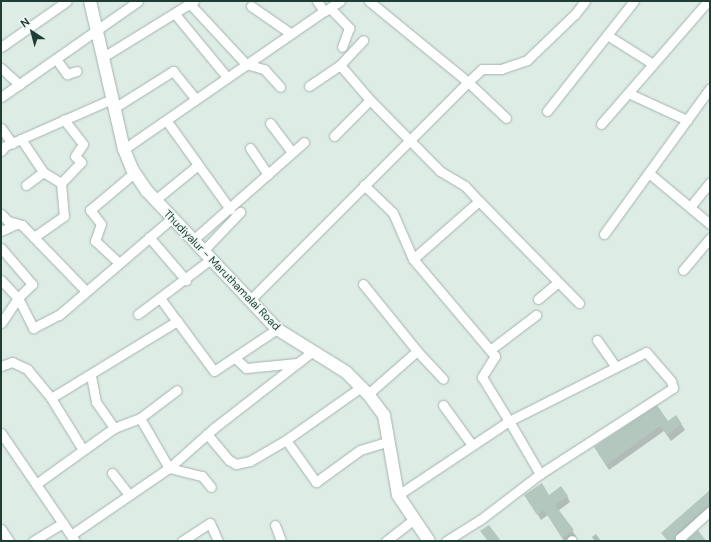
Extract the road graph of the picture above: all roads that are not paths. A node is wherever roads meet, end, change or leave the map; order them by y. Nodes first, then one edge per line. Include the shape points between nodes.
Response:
1 (67, 1) edge
2 (90, 1) edge
3 (138, 1) edge
4 (317, 1) edge
5 (340, 1) edge
6 (369, 1) edge
7 (585, 1) edge
8 (634, 1) edge
9 (708, 1) edge
10 (192, 3) edge
11 (251, 6) dead end
12 (327, 10) junction
13 (175, 14) junction
14 (98, 31) junction
15 (290, 33) junction
16 (607, 35) junction
17 (363, 40) dead end
18 (1, 47) edge
19 (342, 47) dead end
20 (103, 57) junction
21 (56, 59) junction
22 (246, 64) junction
23 (653, 64) junction
24 (340, 65) junction
25 (1, 68) edge
26 (77, 71) dead end
27 (228, 77) junction
28 (468, 82) junction
29 (20, 85) junction
30 (309, 86) dead end
31 (280, 87) dead end
32 (710, 88) edge
33 (628, 93) junction
34 (1, 97) edge
35 (196, 99) junction
36 (370, 100) junction
37 (113, 103) junction
38 (547, 111) dead end
39 (506, 118) dead end
40 (64, 120) junction
41 (166, 120) junction
42 (687, 120) junction
43 (270, 123) dead end
44 (601, 124) dead end
45 (1, 128) edge
46 (334, 136) dead end
47 (21, 139) junction
48 (410, 140) junction
49 (304, 142) dead end
50 (12, 143) junction
51 (250, 148) dead end
52 (124, 149) junction
53 (1, 151) edge
54 (292, 152) junction
55 (198, 165) junction
56 (43, 172) junction
57 (134, 173) junction
58 (650, 174) junction
59 (268, 175) junction
60 (710, 182) edge
61 (26, 184) dead end
62 (61, 184) junction
63 (364, 185) junction
64 (155, 200) junction
65 (479, 201) junction
66 (690, 207) junction
67 (230, 209) junction
68 (240, 212) dead end
69 (1, 214) edge
70 (172, 218) junction
71 (16, 224) junction
72 (710, 224) edge
73 (1, 231) edge
74 (604, 234) dead end
75 (34, 237) junction
76 (149, 237) junction
77 (710, 238) edge
78 (193, 240) junction
79 (1, 248) edge
80 (207, 255) junction
81 (413, 259) junction
82 (119, 263) junction
83 (683, 270) dead end
84 (1, 280) edge
85 (186, 280) junction
86 (558, 282) junction
87 (363, 284) dead end
88 (86, 291) junction
89 (18, 298) junction
90 (160, 298) junction
91 (538, 299) dead end
92 (250, 300) junction
93 (579, 303) dead end
94 (138, 314) dead end
95 (536, 315) dead end
96 (177, 321) junction
97 (1, 323) edge
98 (277, 329) junction
99 (597, 340) dead end
100 (490, 350) junction
101 (313, 351) junction
102 (416, 351) junction
103 (236, 358) junction
104 (297, 363) junction
105 (1, 366) edge
106 (615, 366) junction
107 (91, 376) junction
108 (443, 379) dead end
109 (177, 390) dead end
110 (365, 390) junction
111 (51, 398) junction
112 (443, 405) dead end
113 (140, 418) junction
114 (509, 421) junction
115 (114, 428) junction
116 (1, 434) edge
117 (208, 434) junction
118 (286, 440) junction
119 (389, 440) junction
120 (472, 445) junction
121 (83, 450) junction
122 (169, 468) junction
123 (112, 473) dead end
124 (540, 474) junction
125 (36, 484) junction
126 (211, 487) dead end
127 (129, 495) junction
128 (398, 495) junction
129 (710, 512) edge
130 (413, 520) junction
131 (63, 523) junction
132 (275, 525) dead end
133 (1, 529) edge
134 (73, 538) edge
135 (9, 541) edge
136 (33, 541) edge
137 (182, 541) edge
138 (218, 541) edge
139 (280, 541) edge
140 (386, 541) edge
141 (429, 541) edge
142 (446, 541) edge
143 (682, 541) edge

1 - 18 street
2 - 14 main road, Thudiyalur - Maruthamalai Road
3 - 14 street
4 - 12 street
5 - 12 street
6 - 28 street
7 - 28 street via 527,60 501,69 482,69
8 - 16 street
9 - 23 street
10 - 13 street
10 - 22 street
11 - 15 street
12 - 15 street
12 - 19 street via 349,28
13 - 20 street
13 - 27 street
14 - 20 main road, Thudiyalur - Maruthamalai Road
14 - 21 street
15 - 22 street
16 - 23 street
16 - 38 street
17 - 24 street
20 - 37 main road, Thudiyalur - Maruthamalai Road
21 - 26 street via 68,74
21 - 29 street
22 - 27 street
22 - 31 street via 264,69
23 - 33 street
24 - 30 street
24 - 36 street
25 - 29 street
27 - 35 street
28 - 39 street
28 - 48 street
29 - 34 street
32 - 42 street
33 - 42 street
33 - 44 street
35 - 37 street via 173,71
35 - 41 street
36 - 46 street
36 - 48 street
37 - 40 street
37 - 52 main road, Thudiyalur - Maruthamalai Road
40 - 47 street
40 - 62 street via 82,144 75,156 81,162
41 - 52 street
41 - 55 street
42 - 58 street
43 - 54 street
45 - 50 street
47 - 50 street
47 - 56 street
48 - 63 street
48 - 65 street via 440,171 465,186
49 - 54 street
50 - 53 street
51 - 59 street
52 - 57 main road, Thudiyalur - Maruthamalai Road
54 - 59 street
55 - 64 street
55 - 67 street
56 - 61 street
56 - 62 street
57 - 64 main road, Thudiyalur - Maruthamalai Road
57 - 82 street via 90,210 101,224 95,241
58 - 66 street
58 - 74 street
59 - 67 street
60 - 66 street
62 - 75 street via 64,216
63 - 81 street via 393,213
63 - 92 street
64 - 70 main road, Thudiyalur - Maruthamalai Road
65 - 81 street
65 - 86 street
66 - 72 street
67 - 78 street
68 - 80 street
69 - 71 street
70 - 76 street
70 - 78 main road, Thudiyalur - Maruthamalai Road
71 - 73 street
71 - 75 street via 22,224
75 - 88 street
76 - 82 street
76 - 85 street
77 - 83 street
78 - 80 main road, Thudiyalur - Maruthamalai Road
79 - 89 street via 32,284
80 - 85 street
80 - 92 main road, Thudiyalur - Maruthamalai Road
81 - 100 street
82 - 88 street
84 - 89 street
85 - 90 street
86 - 91 street
86 - 93 street
87 - 102 street
88 - 89 street via 59,315 33,328
89 - 97 street
90 - 94 street
90 - 96 street
92 - 98 main road, Thudiyalur - Maruthamalai Road
95 - 100 street
96 - 103 street via 214,371
96 - 107 street
98 - 101 main road, Thudiyalur - Maruthamalai Road
98 - 103 street
99 - 106 street
100 - 114 street via 495,356 482,377
101 - 104 street
101 - 110 main road, Thudiyalur - Maruthamalai Road via 346,372
102 - 108 street
102 - 110 street
103 - 104 street via 246,368
104 - 117 street
105 - 111 street via 12,362 23,366
106 - 114 street via 610,372
106 - 124 street via 646,352 671,381 673,388
107 - 111 street
107 - 115 street via 96,402
109 - 113 street
110 - 118 street
110 - 119 main road, Thudiyalur - Maruthamalai Road via 384,415
111 - 121 street
112 - 120 street
113 - 115 street
113 - 122 street
114 - 120 street
114 - 124 street
115 - 121 street
116 - 125 street
117 - 118 street via 236,464 250,461
117 - 122 street
118 - 119 street via 316,482 360,450
119 - 128 main road, Thudiyalur - Maruthamalai Road via 391,468
120 - 128 street
121 - 125 street
122 - 126 street via 202,476
122 - 127 street
123 - 127 street
124 - 142 street via 480,520
125 - 131 street
127 - 134 street
128 - 130 main road, Thudiyalur - Maruthamalai Road
129 - 143 street via 680,538
130 - 140 street
130 - 141 main road, Thudiyalur - Maruthamalai Road
131 - 134 street
131 - 136 street
132 - 139 street
133 - 135 street
137 - 138 street via 210,524

